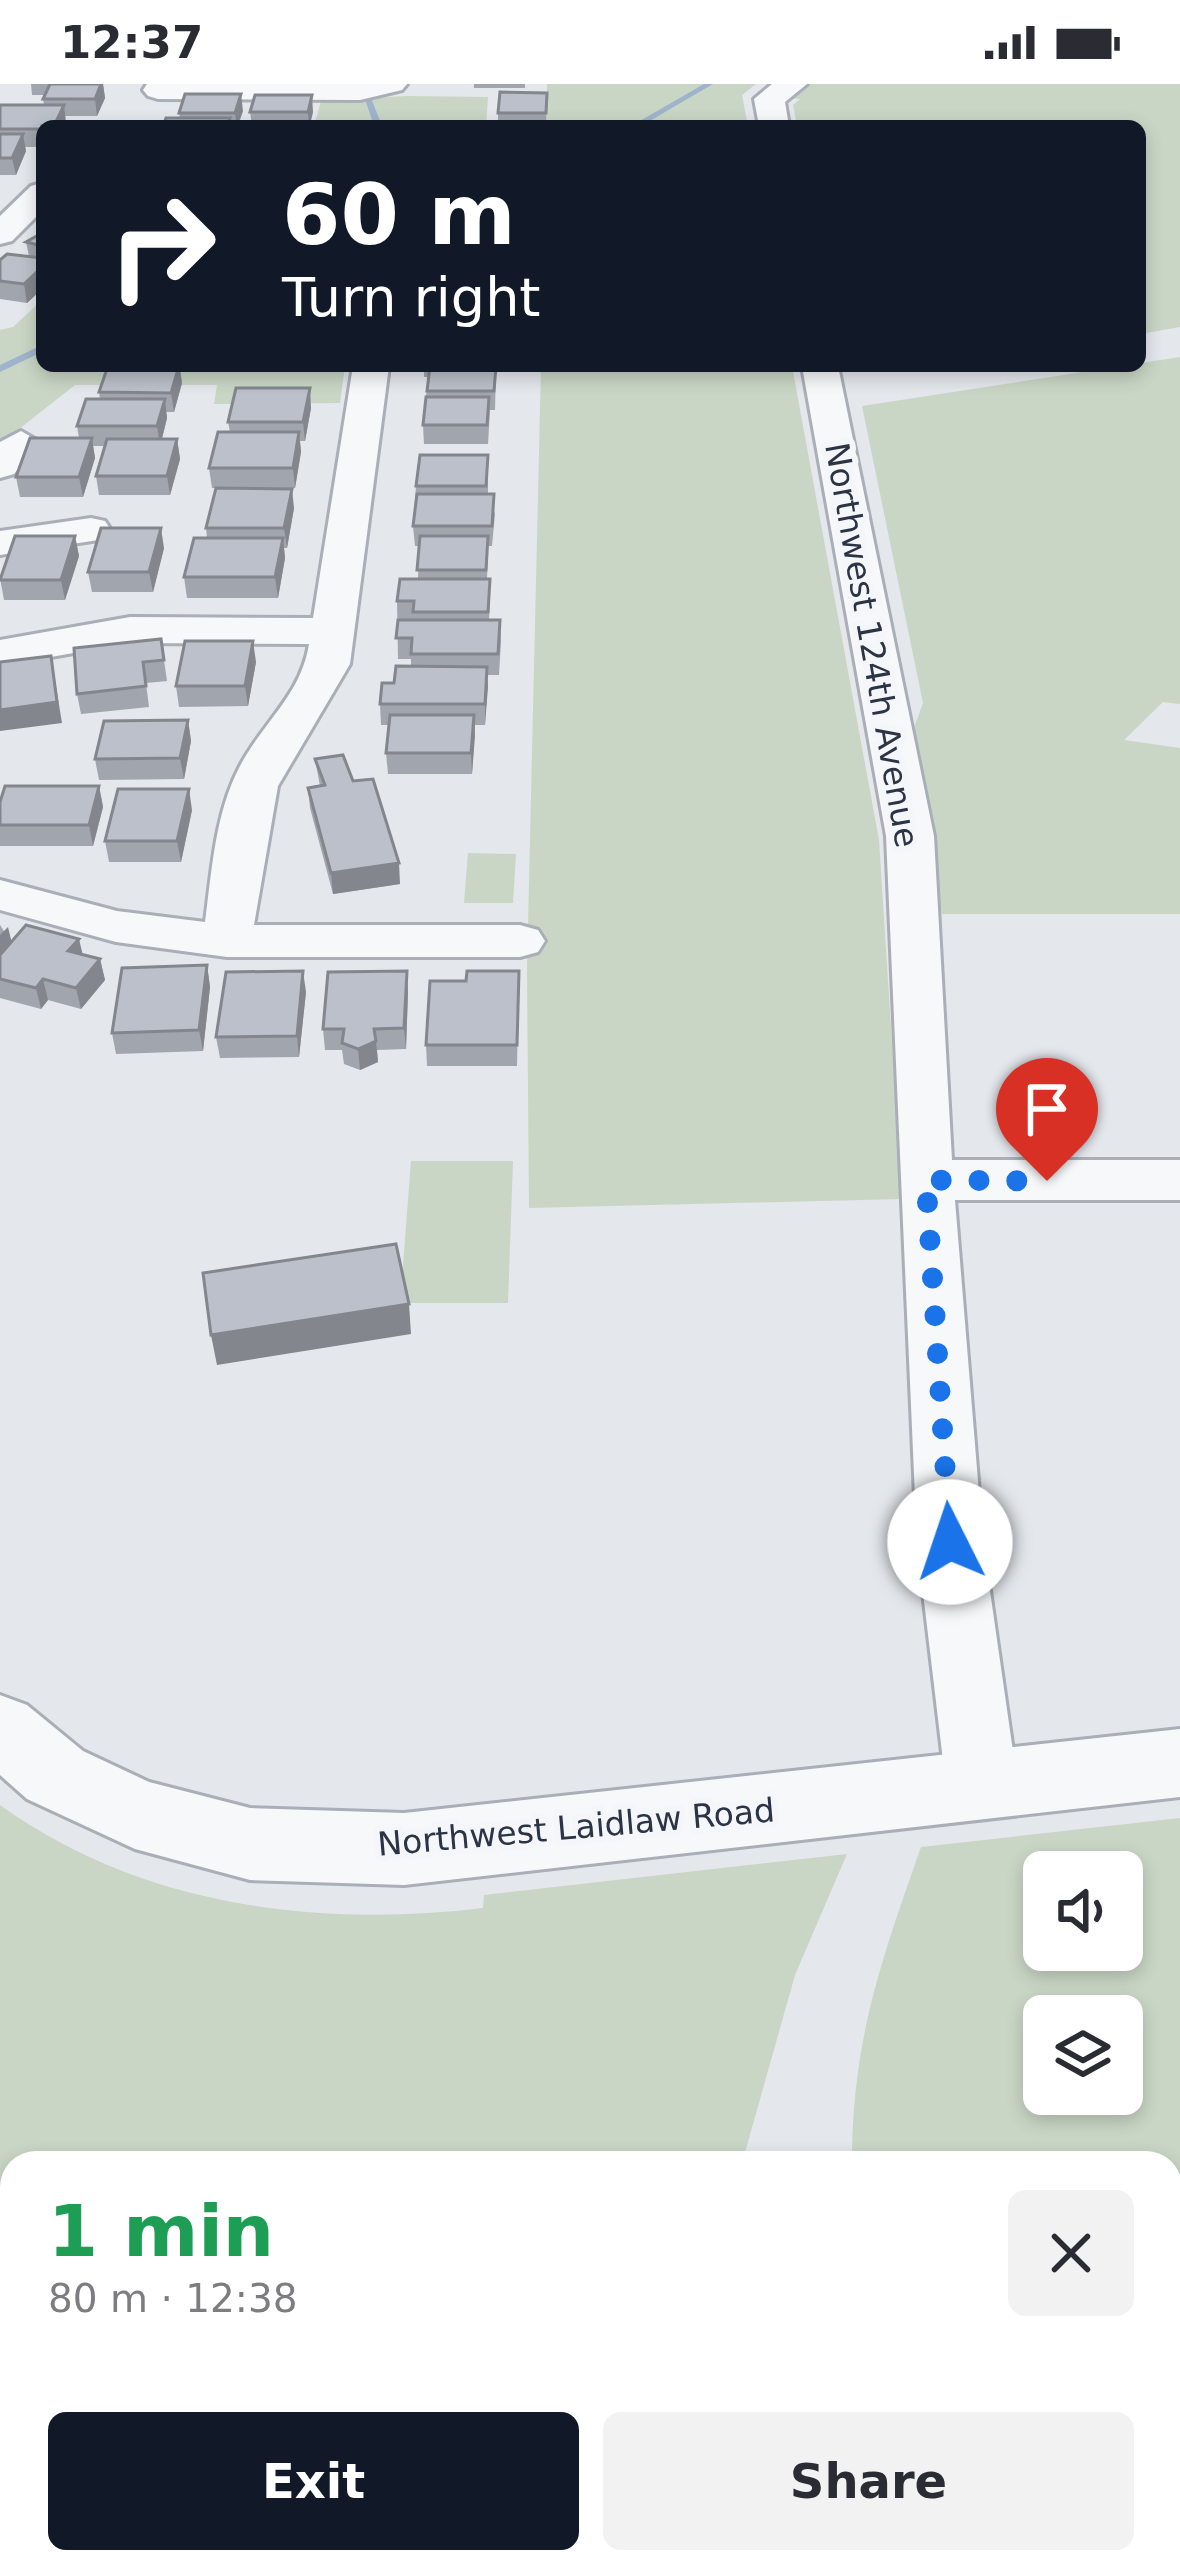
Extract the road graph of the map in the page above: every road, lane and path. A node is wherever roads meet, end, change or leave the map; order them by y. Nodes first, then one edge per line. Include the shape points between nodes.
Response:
1 (392, 84) edge
2 (792, 84) edge
3 (157, 87) edge
4 (135, 115) dead end
5 (773, 120) edge
6 (36, 199) edge
7 (0, 234) edge
8 (370, 372) edge
9 (821, 372) edge
10 (91, 530) dead end
11 (0, 543) edge
12 (333, 631) junction
13 (0, 653) edge
14 (0, 895) edge
15 (227, 941) junction
16 (520, 941) dead end
17 (926, 1180) junction
18 (1180, 1180) edge
19 (0, 1727) edge
20 (1180, 1763) edge
21 (982, 1786) junction

1 - 3 street via 360,92
2 - 5 street via 769,99
3 - 4 street
6 - 7 street
8 - 12 street
9 - 17 street, Northwest 124th Avenue via 910,836
10 - 11 street
12 - 13 street via 130,630
12 - 15 street via 322,684 273,749 249,802
14 - 15 street via 116,926
15 - 16 street
17 - 18 street
17 - 21 street, Northwest 124th Avenue via 950,1542
19 - 21 street, Northwest Laidlaw Road via 55,1775 135,1814 250,1844 404,1849
20 - 21 street, Northwest Laidlaw Road

